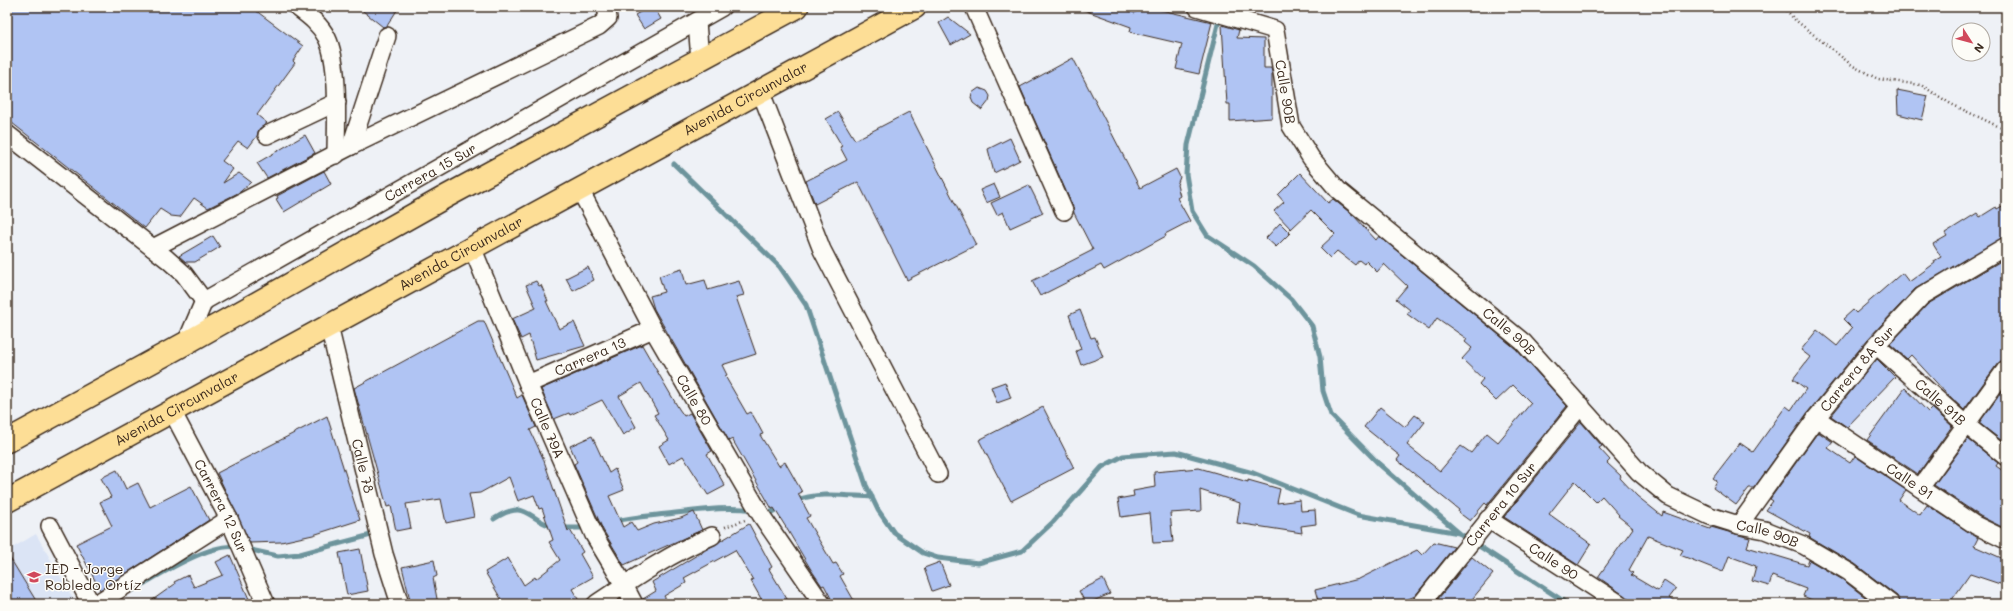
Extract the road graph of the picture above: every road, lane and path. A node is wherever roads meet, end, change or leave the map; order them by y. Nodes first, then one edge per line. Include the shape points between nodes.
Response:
1 (297, 7) edge
2 (606, 7) edge
3 (722, 7) edge
4 (798, 7) edge
5 (915, 7) edge
6 (974, 7) edge
7 (1197, 7) edge
8 (1784, 7) edge
9 (697, 22) junction
10 (387, 36) dead end
11 (700, 60) junction
12 (760, 90) junction
13 (337, 102) junction
14 (2006, 130) edge
15 (7, 134) edge
16 (267, 135) dead end
17 (351, 146) junction
18 (336, 156) junction
19 (579, 188) junction
20 (1064, 211) dead end
21 (2006, 246) edge
22 (472, 247) junction
23 (153, 248) junction
24 (204, 301) junction
25 (329, 326) junction
26 (653, 329) junction
27 (186, 343) junction
28 (1876, 345) junction
29 (2006, 369) edge
30 (528, 384) junction
31 (1581, 405) junction
32 (172, 411) junction
33 (1816, 418) junction
34 (1965, 424) junction
35 (7, 441) edge
36 (2006, 457) edge
37 (938, 474) dead end
38 (1920, 488) junction
39 (7, 501) edge
40 (758, 510) junction
41 (229, 519) junction
42 (1483, 524) junction
43 (1739, 525) junction
44 (50, 526) dead end
45 (712, 536) joint
46 (2006, 540) edge
47 (624, 585) junction
48 (91, 604) edge
49 (96, 604) edge
50 (266, 604) edge
51 (400, 604) edge
52 (596, 604) edge
53 (634, 604) edge
54 (822, 604) edge
55 (1420, 604) edge
56 (1620, 604) edge
57 (1891, 604) edge

1 - 13 street via 315,20 327,38 332,56
2 - 17 street via 608,18 599,26
3 - 9 street, Carrera 15 Sur
4 - 11 highway
5 - 12 highway, Avenida Circunvalar
6 - 20 street
7 - 31 street, Calle 90B via 1275,30 1291,126 1311,158 1338,190 1523,342
8 - 14 path via 1794,19 1859,69 1878,79 1922,85 1951,104
9 - 11 street
9 - 24 street, Carrera 15 Sur
10 - 17 street
11 - 27 highway via 447,196
12 - 19 highway, Avenida Circunvalar
12 - 37 street via 822,250
13 - 16 street
13 - 18 street
15 - 23 street
17 - 18 street
18 - 23 street
19 - 22 highway, Avenida Circunvalar
19 - 26 street, Calle 80
21 - 28 street, Carrera 8A Sur via 1922,296
22 - 25 highway, Avenida Circunvalar
22 - 30 street, Calle 79A
23 - 24 street via 184,274
24 - 27 street
25 - 32 highway, Avenida Circunvalar
25 - 51 street, Calle 78 via 384,554
26 - 30 street, Carrera 13
26 - 40 street, Calle 80
27 - 35 highway
28 - 33 street, Carrera 8A Sur
28 - 34 street, Calle 91B
29 - 34 street
30 - 47 street, Calle 79A via 591,528
31 - 42 street, Carrera 10 Sur
31 - 43 street, Calle 90B via 1639,472 1668,496 1710,516
32 - 39 highway, Avenida Circunvalar
32 - 41 street, Carrera 12 Sur
33 - 38 street, Calle 91
33 - 43 street, Carrera 8A Sur
34 - 36 street, Calle 91B
34 - 38 street
38 - 46 street, Calle 91 via 1975,524
40 - 45 path
40 - 54 street, Calle 80
41 - 49 street
41 - 50 street, Carrera 12 Sur
42 - 55 street, Carrera 10 Sur
42 - 56 street, Calle 90
43 - 57 street, Calle 90B via 1765,530 1803,545 1849,572
44 - 48 street
45 - 47 street via 691,545
47 - 52 street
47 - 53 street, Calle 79A

